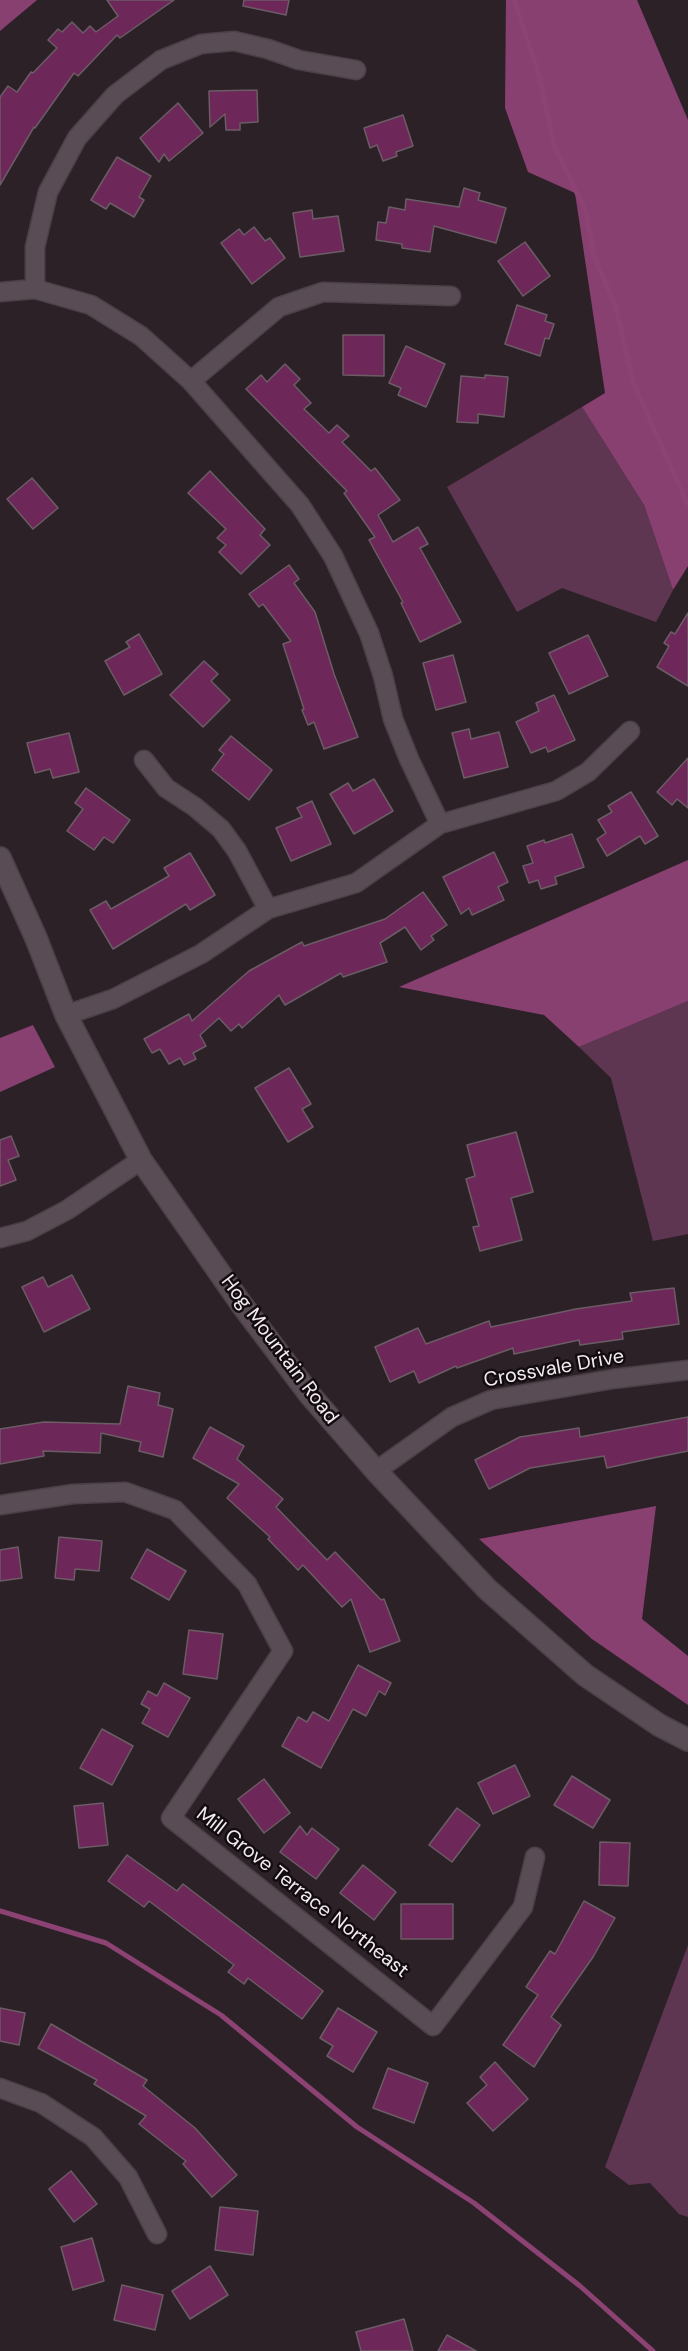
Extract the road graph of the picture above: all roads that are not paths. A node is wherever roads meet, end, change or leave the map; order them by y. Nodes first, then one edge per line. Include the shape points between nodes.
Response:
1 (356, 70) dead end
2 (35, 289) junction
3 (0, 292) edge
4 (451, 296) dead end
5 (191, 381) junction
6 (630, 731) dead end
7 (144, 760) dead end
8 (440, 824) junction
9 (0, 858) edge
10 (268, 909) junction
11 (66, 1015) junction
12 (141, 1160) junction
13 (0, 1238) edge
14 (688, 1370) edge
15 (376, 1471) junction
16 (0, 1505) edge
17 (688, 1740) edge
18 (536, 1857) dead end
19 (0, 2088) edge
20 (157, 2234) dead end

1 - 2 street via 299,60 234,41 201,44 161,60 114,95 77,138 48,192 35,247
2 - 3 street
2 - 5 street via 91,305 141,336
4 - 5 street via 323,292 279,308
5 - 8 street via 300,504 333,556 369,633 393,719
6 - 8 street via 588,772 556,791
7 - 10 street via 165,788 221,829
8 - 10 street via 356,884
9 - 11 street, Hog Mountain Road
10 - 11 street via 201,954 113,999
11 - 12 street, Hog Mountain Road
12 - 13 street via 67,1210 27,1231
12 - 15 street, Hog Mountain Road via 309,1395
14 - 15 street, Crossvale Drive via 491,1400 452,1417
15 - 17 street, Hog Mountain Road via 487,1589 585,1675
16 - 18 street, Mill Grove Terrace Northeast via 73,1494 125,1492 175,1510 247,1584 283,1651 171,1818 433,2026 523,1907
19 - 20 street via 42,2103 93,2137 128,2178

